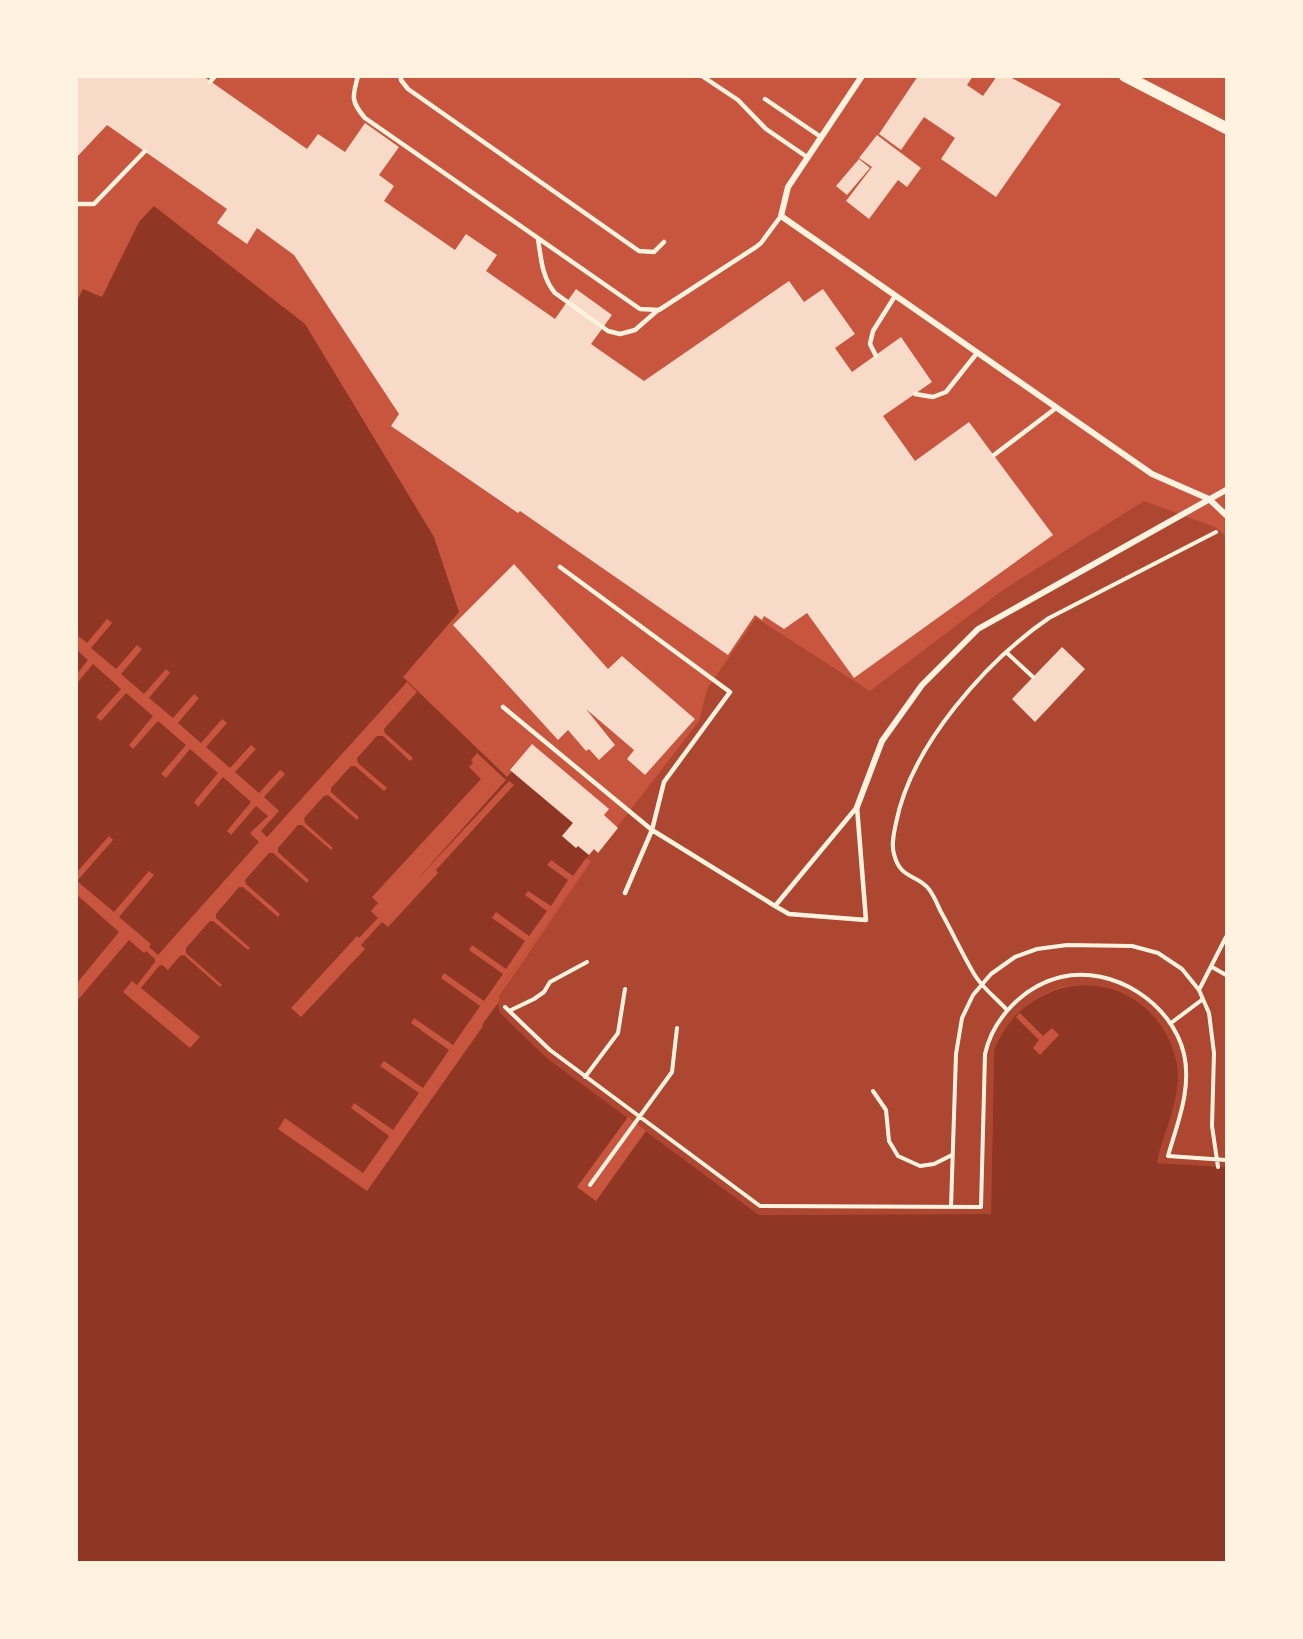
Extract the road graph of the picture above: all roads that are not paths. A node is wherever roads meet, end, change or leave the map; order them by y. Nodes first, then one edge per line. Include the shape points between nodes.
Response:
1 (215, 76) edge
2 (358, 76) edge
3 (401, 76) edge
4 (702, 76) edge
5 (862, 76) edge
6 (1125, 76) edge
7 (210, 82) dead end
8 (765, 99) dead end
9 (1227, 128) edge
10 (821, 137) junction
11 (145, 151) dead end
12 (807, 157) junction
13 (76, 204) edge
14 (782, 216) junction
15 (538, 239) junction
16 (664, 242) dead end
17 (895, 296) junction
18 (659, 310) junction
19 (977, 353) junction
20 (876, 356) dead end
21 (915, 394) dead end
22 (1056, 408) junction
23 (994, 455) dead end
24 (1227, 490) edge
25 (1209, 500) junction
26 (1227, 515) edge
27 (560, 567) dead end
28 (503, 707) dead end
29 (857, 807) junction
30 (652, 830) junction
31 (625, 893) dead end
32 (775, 906) junction

1 - 7 lane
2 - 15 lane via 355,106 365,118
3 - 16 lane via 408,89 639,251 654,252
4 - 12 lane
5 - 10 street
6 - 9 main road
8 - 10 lane
10 - 12 street
11 - 13 lane via 94,204
12 - 14 street via 788,187
14 - 17 street
14 - 18 lane via 762,243
15 - 18 lane via 640,309
15 - 18 lane via 549,286 608,331 620,334 634,330
17 - 19 street
17 - 20 lane via 873,331 870,344
19 - 21 lane via 946,392 933,397
19 - 22 street
22 - 23 lane
22 - 25 street via 1152,474
24 - 25 street
25 - 26 street
25 - 29 street via 978,629 922,685 882,741
27 - 30 lane via 730,692 663,782
28 - 30 lane
29 - 32 lane
29 - 32 lane via 866,920 789,914
30 - 31 lane
30 - 32 lane

